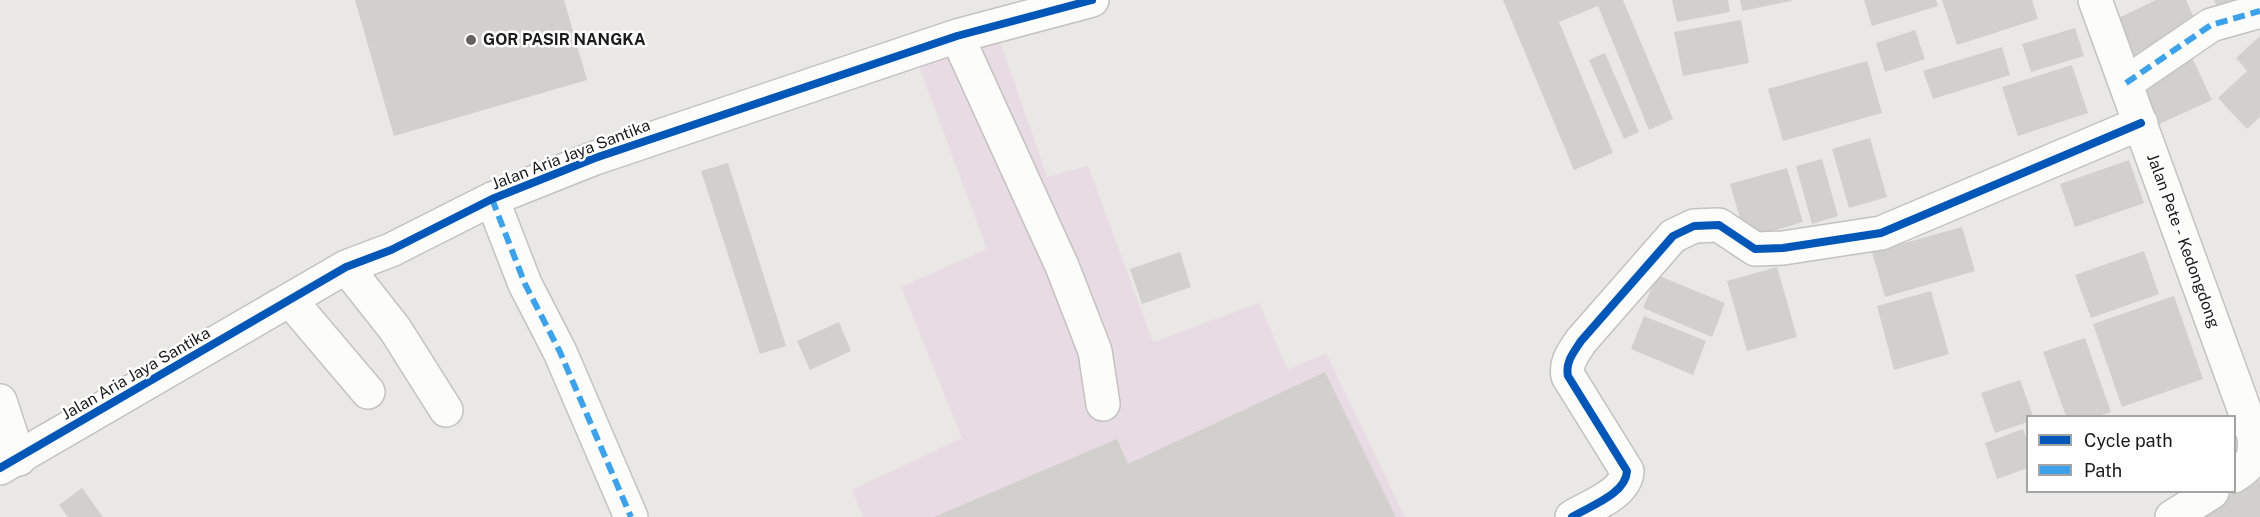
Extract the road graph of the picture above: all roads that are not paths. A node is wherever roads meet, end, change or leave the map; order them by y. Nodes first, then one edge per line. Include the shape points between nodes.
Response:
1 (1092, 0) edge
2 (2103, 2) edge
3 (2260, 11) edge
4 (957, 36) junction
5 (2126, 83) junction
6 (2140, 123) junction
7 (492, 199) junction
8 (346, 267) junction
9 (290, 300) junction
10 (368, 392) dead end
11 (0, 401) edge
12 (1103, 404) dead end
13 (446, 410) dead end
14 (9, 464) edge
15 (2236, 475) edge
16 (2210, 493) edge
17 (631, 517) edge
18 (1572, 517) edge
19 (2172, 517) edge

1 - 4 street, Jalan Aria Jaya Santika
2 - 5 street, Jalan Pete - Kedongdong
3 - 5 street via 2211,25
4 - 7 street, Jalan Aria Jaya Santika via 606,154
4 - 12 street via 1062,266 1095,351
5 - 6 street, Jalan Pete - Kedongdong
6 - 15 street, Jalan Pete - Kedongdong via 2254,436 2256,454 2250,466
6 - 18 street via 1881,233 1755,249 1719,225 1694,225 1673,236 1581,341 1566,368 1627,471 1626,481 1619,489
7 - 8 street, Jalan Aria Jaya Santika via 391,250
7 - 17 street via 525,284 560,352
8 - 9 street, Jalan Aria Jaya Santika
8 - 13 street via 395,329
9 - 10 street
9 - 14 street, Jalan Aria Jaya Santika
11 - 14 street
16 - 19 street

